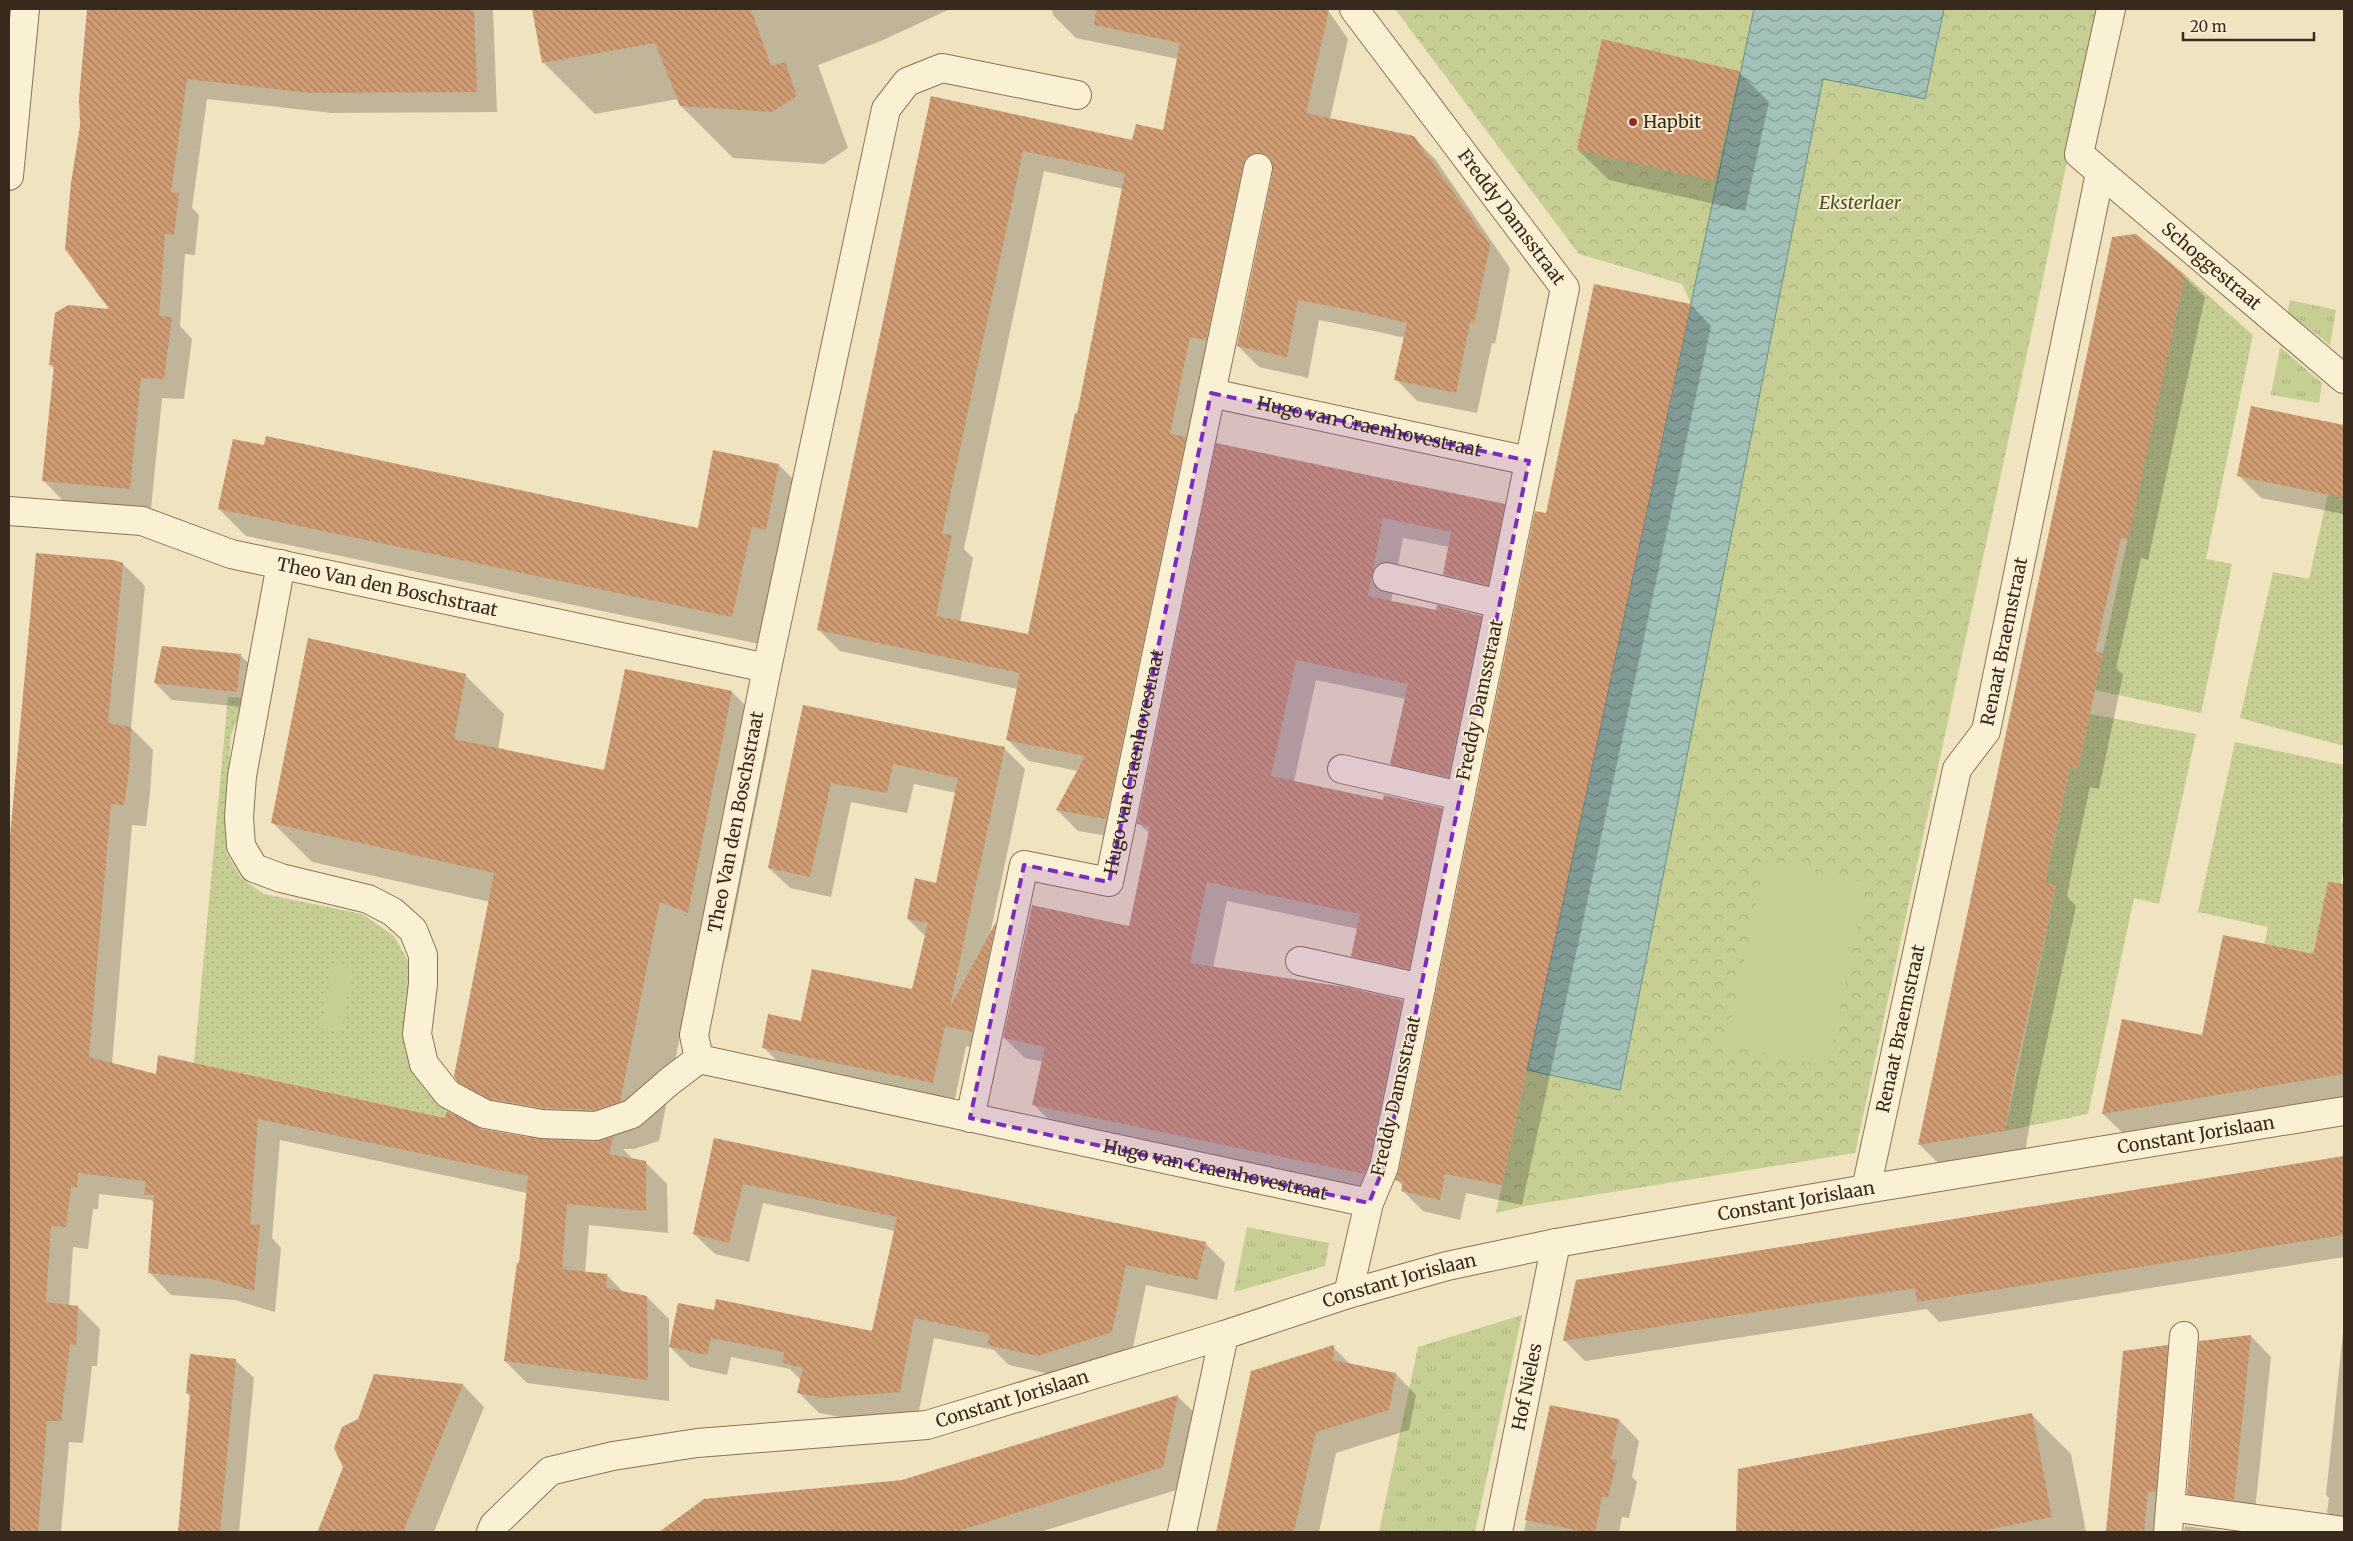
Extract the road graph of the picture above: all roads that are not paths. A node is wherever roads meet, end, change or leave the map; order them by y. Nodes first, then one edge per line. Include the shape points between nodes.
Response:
1 (25, 9) edge
2 (1354, 9) edge
3 (2111, 9) edge
4 (1077, 96) dead end
5 (1258, 168) dead end
6 (2100, 172) junction
7 (9, 176) edge
8 (2344, 379) edge
9 (1211, 393) junction
10 (1529, 461) junction
11 (9, 511) edge
12 (281, 564) junction
13 (1387, 577) dead end
14 (1500, 604) junction
15 (767, 668) junction
16 (1342, 769) dead end
17 (1460, 796) junction
18 (1300, 960) dead end
19 (1421, 988) junction
20 (700, 1059) junction
21 (2344, 1111) edge
22 (970, 1118) junction
23 (1866, 1189) junction
24 (1369, 1203) junction
25 (1556, 1243) junction
26 (1348, 1294) junction
27 (1224, 1335) junction
28 (2184, 1336) dead end
29 (2169, 1520) edge
30 (2344, 1531) edge
31 (491, 1532) edge
32 (1182, 1532) edge
33 (1498, 1532) edge

1 - 7 street
2 - 10 street, Freddy Damsstraat via 1564,288
3 - 6 street, Schoggestraat via 2079,154
4 - 15 street, Theo Van den Boschstraat via 942,68 907,82 886,109
5 - 9 street, Hugo van Craenhovestraat
6 - 8 street, Schoggestraat
6 - 23 street, Renaat Braemstraat via 1986,731 1957,769
9 - 10 street, Hugo van Craenhovestraat
9 - 22 street, Hugo van Craenhovestraat via 1109,882 1024,865
10 - 14 street, Freddy Damsstraat
11 - 12 street, Theo Van den Boschstraat via 142,521 231,554
12 - 15 street, Theo Van den Boschstraat
12 - 20 street via 242,776 241,846 254,868 368,900 393,912 413,930 423,956 417,1034 424,1064 448,1094 485,1114 542,1124 596,1126 632,1114 670,1080
13 - 14 street, Freddy Damsstraat
14 - 17 street, Freddy Damsstraat
15 - 20 street, Theo Van den Boschstraat via 694,1035
16 - 17 street, Freddy Damsstraat
17 - 19 street, Freddy Damsstraat
18 - 19 street
19 - 24 street, Freddy Damsstraat via 1384,1167
20 - 22 street, Hugo van Craenhovestraat
21 - 23 street, Constant Jorislaan
22 - 24 street, Hugo van Craenhovestraat
23 - 25 street, Constant Jorislaan
24 - 26 street
25 - 26 street, Constant Jorislaan via 1447,1266
25 - 33 street, Hof Nieles
26 - 27 street, Constant Jorislaan
27 - 31 street, Constant Jorislaan via 927,1425 697,1443 613,1456 550,1471 494,1525
27 - 32 street
28 - 29 street
29 - 30 street

